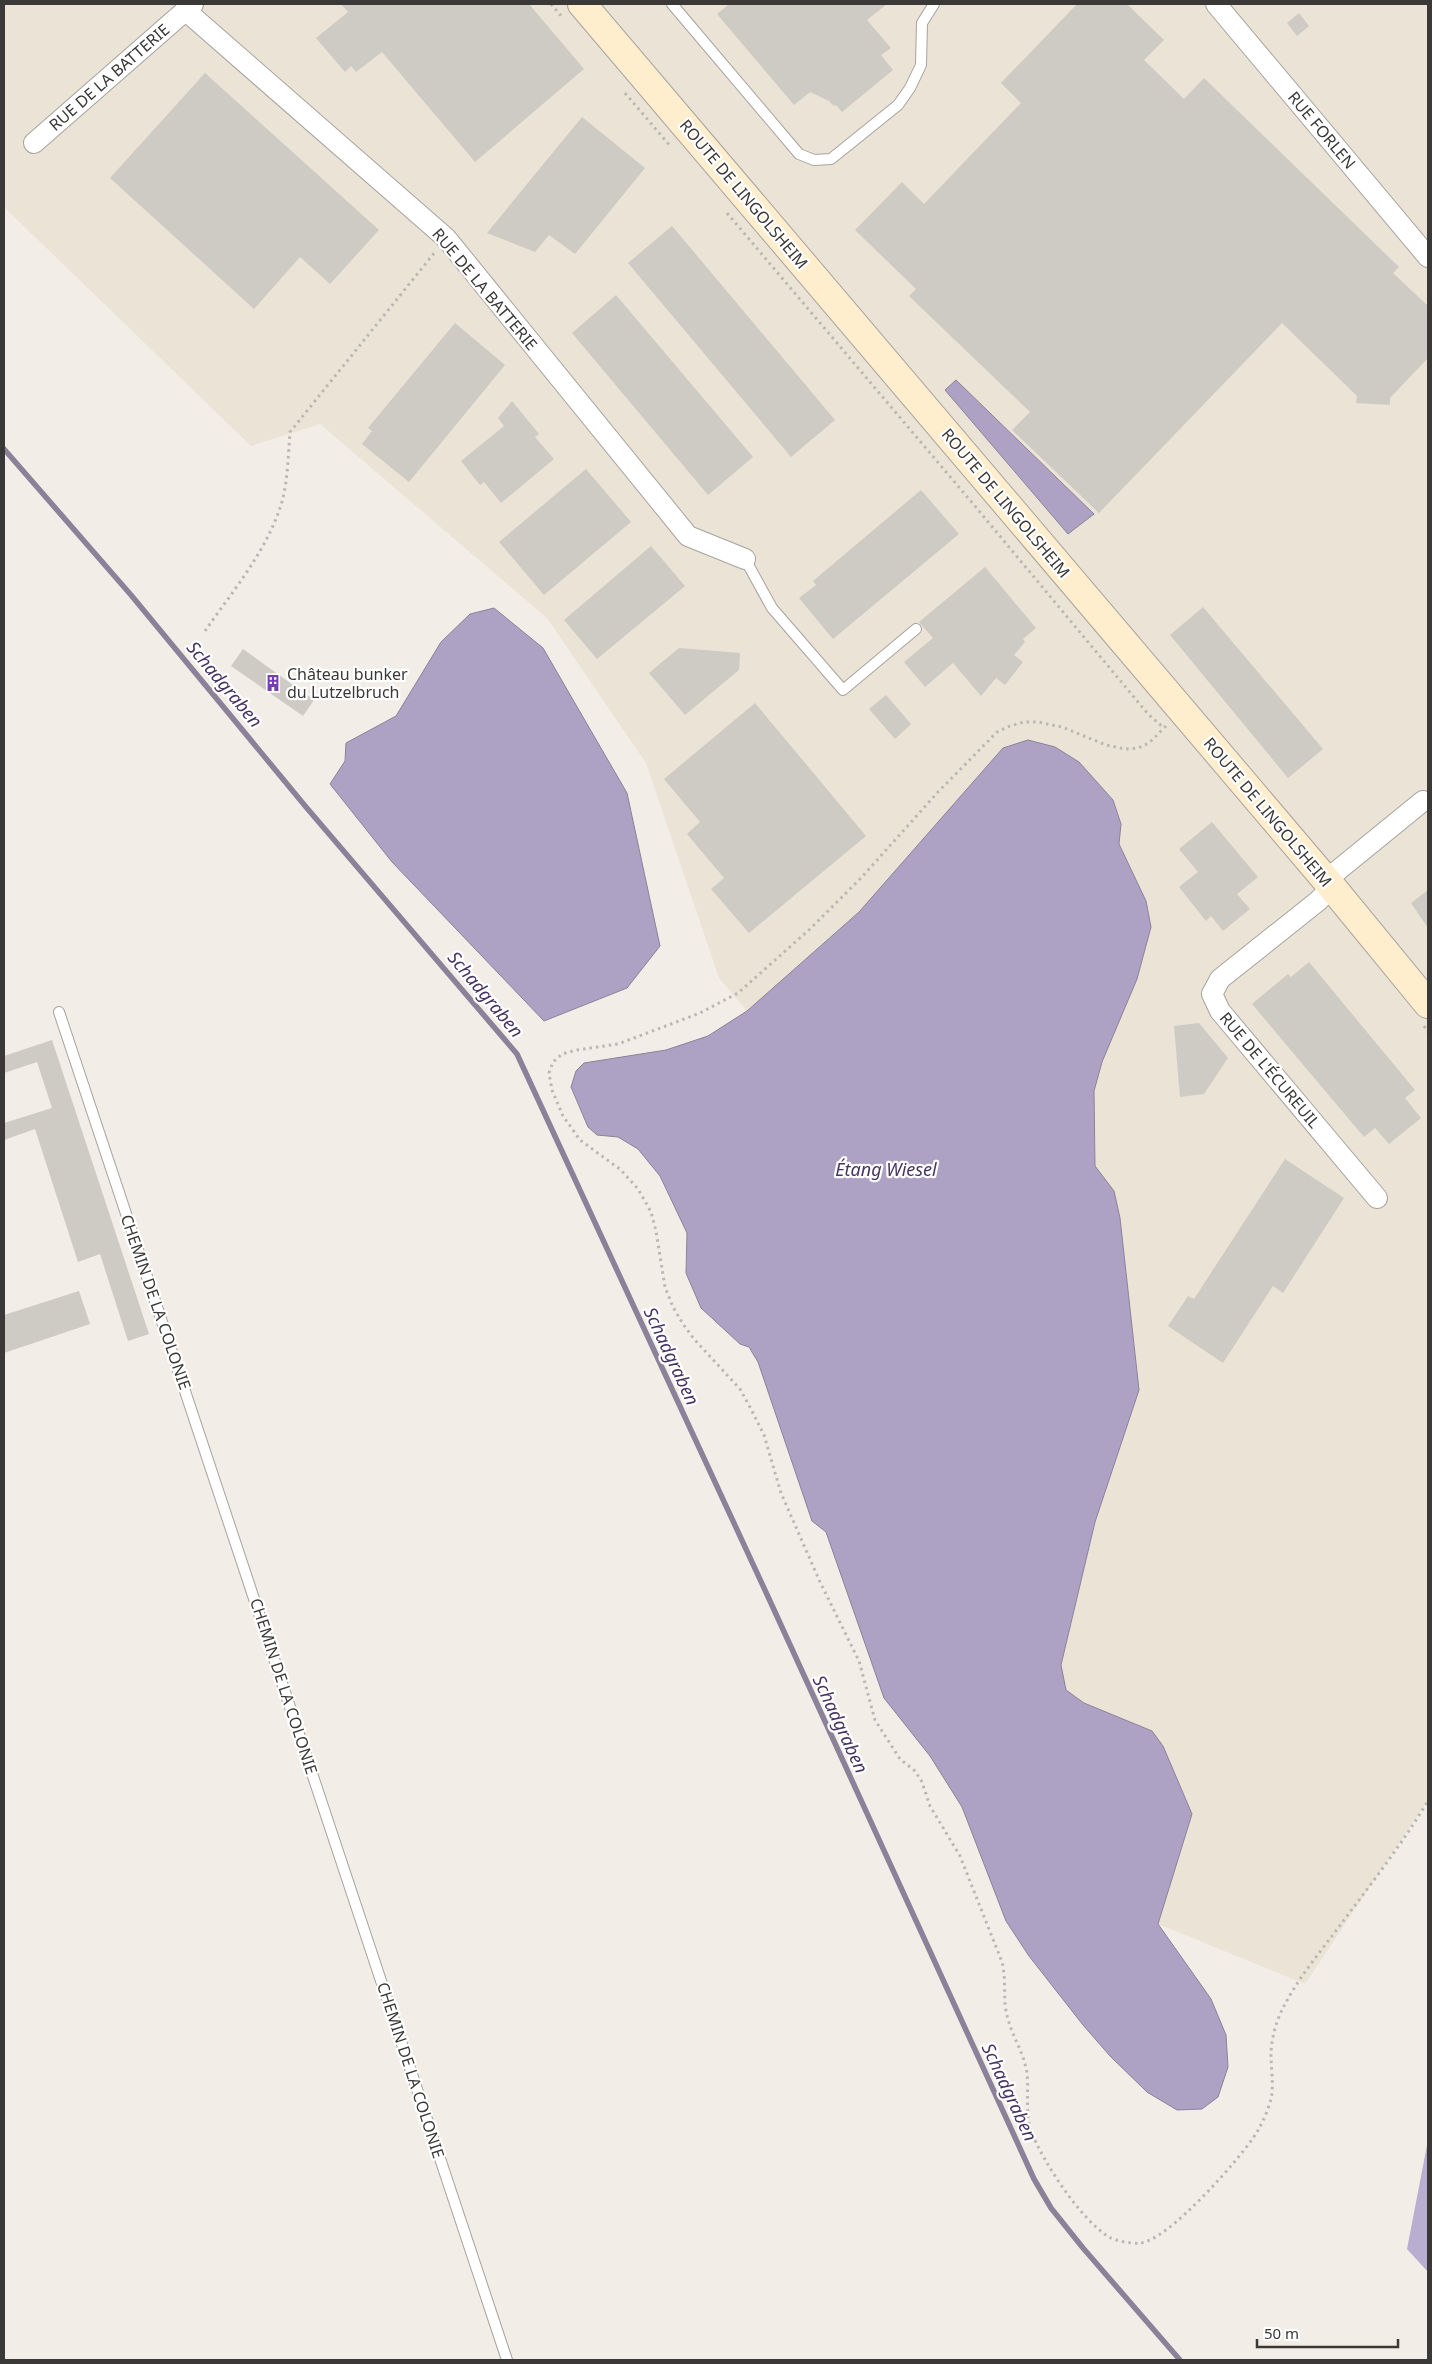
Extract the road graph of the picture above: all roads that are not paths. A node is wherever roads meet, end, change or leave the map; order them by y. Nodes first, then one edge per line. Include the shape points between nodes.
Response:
1 (582, 4) edge
2 (672, 4) edge
3 (934, 4) edge
4 (1216, 4) edge
5 (189, 7) edge
6 (34, 143) dead end
7 (1428, 257) edge
8 (745, 559) joint
9 (916, 629) dead end
10 (1422, 801) dead end
11 (1329, 884) junction
12 (1428, 1004) edge
13 (59, 1012) dead end
14 (1377, 1198) dead end
15 (507, 2360) edge

1 - 11 main road, ROUTE DE LINGOLSHEIM
2 - 3 lane via 799,154 814,160 831,159 898,105 921,65 922,23
4 - 7 street, RUE FORLEN
5 - 6 street, RUE DE LA BATTERIE
5 - 8 street, RUE DE LA BATTERIE via 446,238 688,536
8 - 9 lane via 772,608 844,690
10 - 11 street
11 - 12 main road, ROUTE DE LINGOLSHEIM
11 - 14 street, RUE DE L'ÉCUREUIL via 1318,901 1220,979 1212,994 1220,1011
13 - 15 lane, CHEMIN DE LA COLONIE

